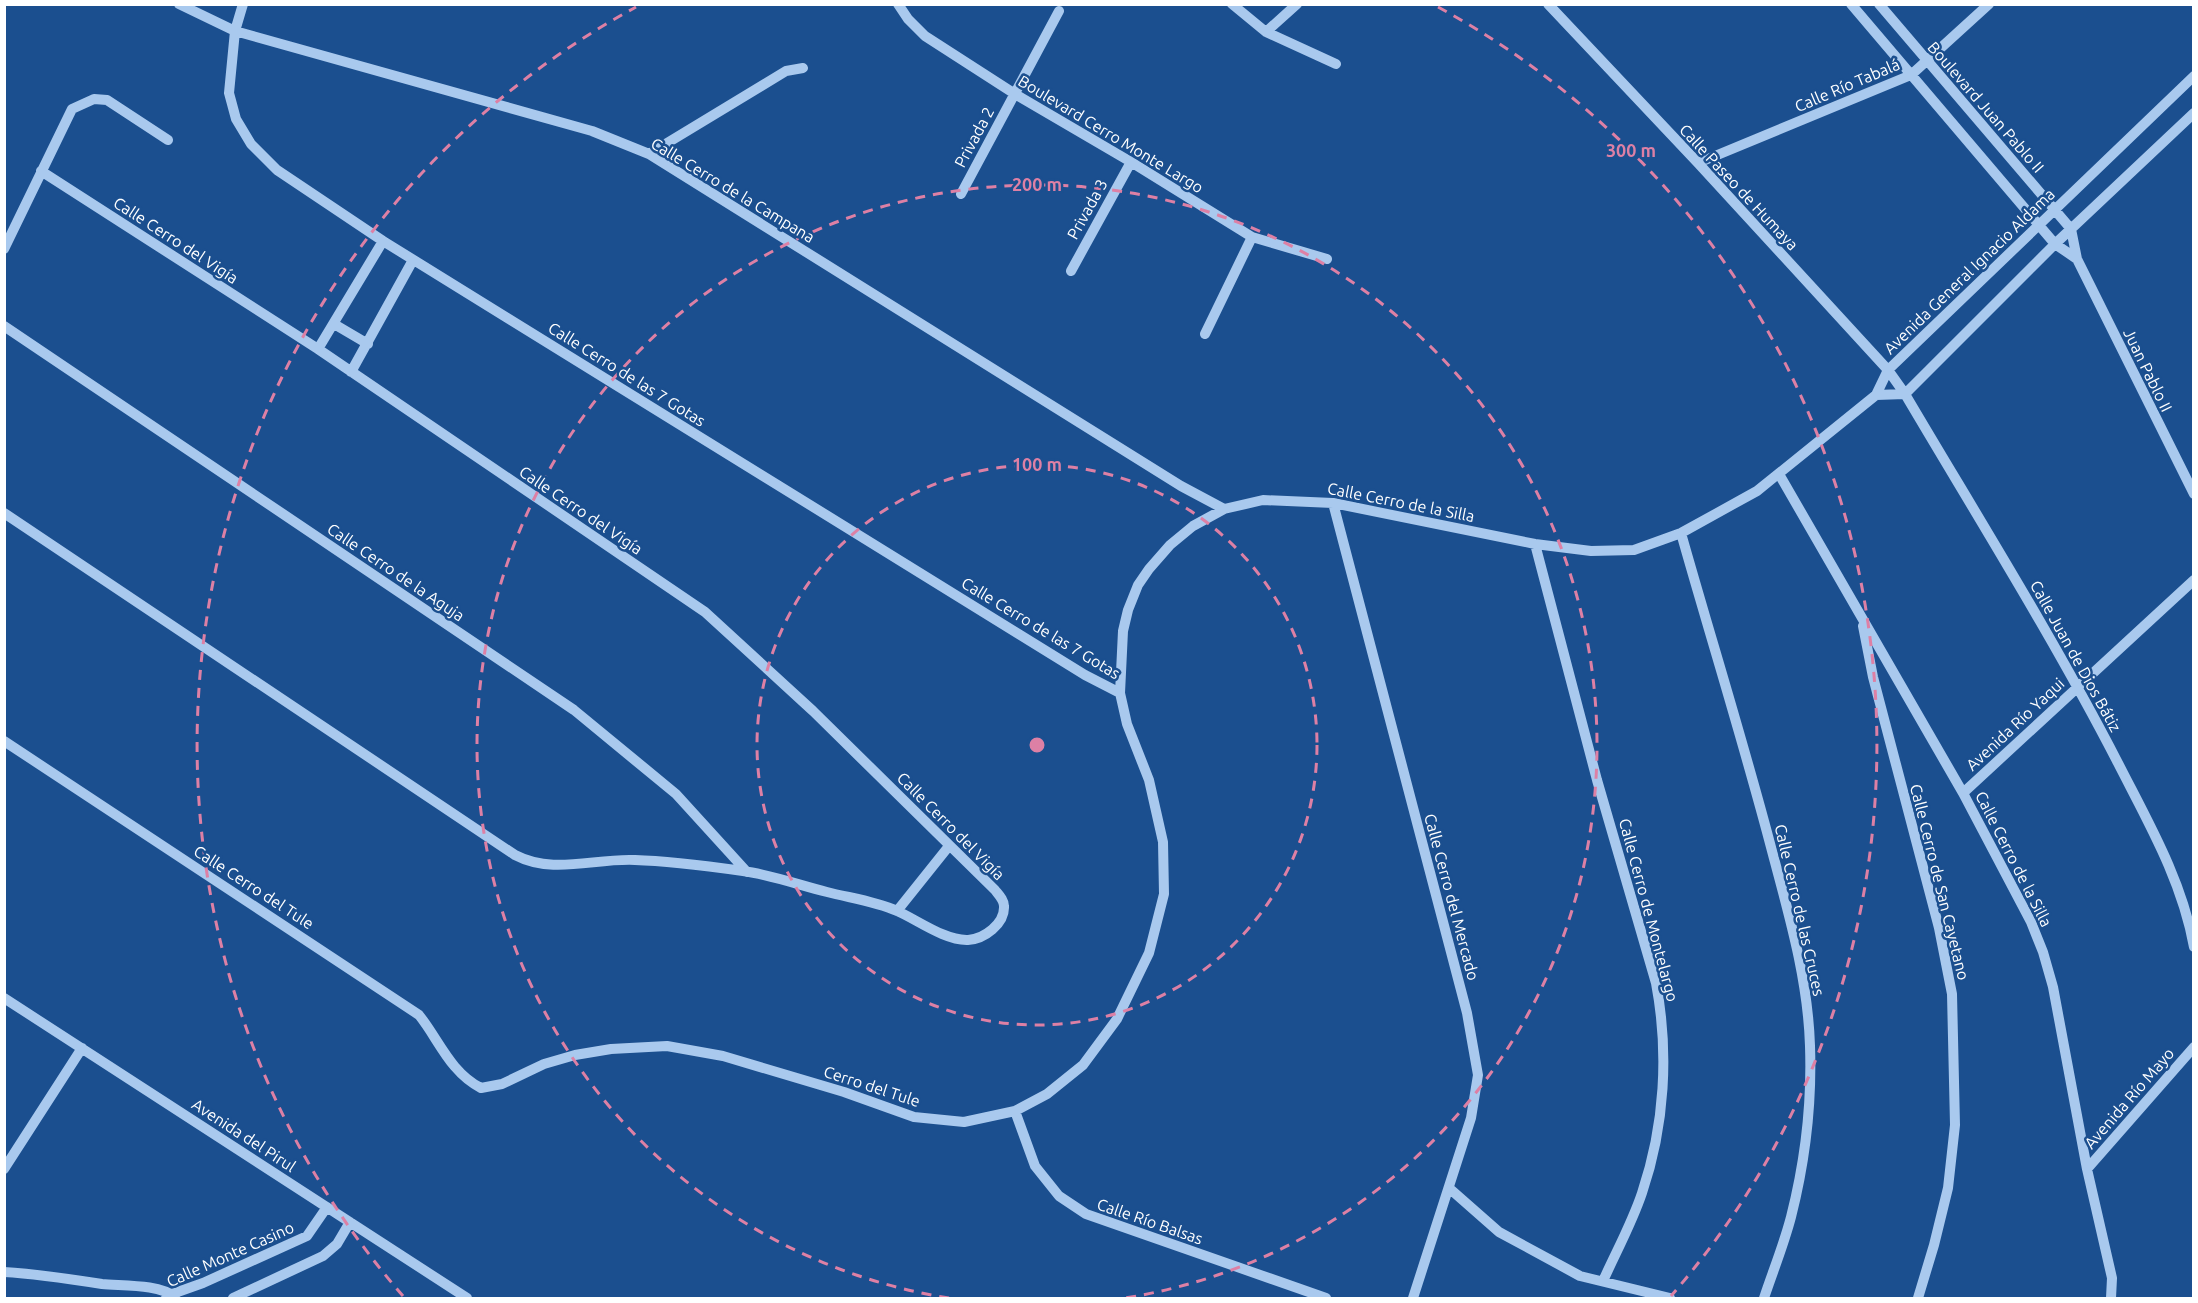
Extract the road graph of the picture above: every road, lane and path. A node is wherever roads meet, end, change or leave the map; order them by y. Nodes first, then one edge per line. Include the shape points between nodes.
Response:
1 (179, 4) edge
2 (243, 4) edge
3 (898, 4) edge
4 (1232, 4) edge
5 (1298, 4) edge
6 (1548, 4) edge
7 (1851, 4) edge
8 (1879, 4) edge
9 (1989, 4) edge
10 (1059, 11) dead end
11 (235, 31) junction
12 (1266, 32) junction
13 (1928, 61) junction
14 (1336, 64) dead end
15 (803, 68) dead end
16 (1911, 75) junction
17 (2193, 76) edge
18 (1014, 93) junction
19 (2193, 113) edge
20 (168, 140) dead end
21 (649, 154) junction
22 (1131, 162) junction
23 (1698, 164) junction
24 (42, 171) junction
25 (961, 194) dead end
26 (2055, 209) junction
27 (2038, 225) junction
28 (2071, 229) junction
29 (1252, 237) junction
30 (383, 241) junction
31 (2055, 244) junction
32 (4, 249) edge
33 (1327, 259) dead end
34 (2077, 259) junction
35 (413, 260) junction
36 (1071, 272) dead end
37 (334, 324) junction
38 (4, 326) edge
39 (1205, 334) dead end
40 (368, 344) junction
41 (318, 349) junction
42 (1888, 370) junction
43 (351, 372) junction
44 (1905, 394) junction
45 (1876, 395) junction
46 (1779, 474) junction
47 (2193, 494) edge
48 (1333, 503) junction
49 (1224, 510) junction
50 (4, 513) edge
51 (1681, 533) junction
52 (1535, 544) junction
53 (2193, 580) edge
54 (1862, 617) junction
55 (2078, 686) junction
56 (1120, 693) junction
57 (4, 741) edge
58 (1963, 793) junction
59 (949, 846) junction
60 (747, 872) junction
61 (897, 911) junction
62 (2193, 947) edge
63 (4, 998) edge
64 (2193, 1047) edge
65 (82, 1048) junction
66 (467, 1080) joint
67 (1015, 1112) junction
68 (6, 1163) edge
69 (2087, 1169) junction
70 (1449, 1188) junction
71 (327, 1207) junction
72 (350, 1222) junction
73 (4, 1272) edge
74 (1603, 1281) junction
75 (172, 1297) edge
76 (233, 1299) edge
77 (467, 1299) edge
78 (1326, 1299) edge
79 (1413, 1299) edge
80 (1670, 1299) edge
81 (1764, 1299) edge
82 (1918, 1299) edge
83 (2111, 1299) edge

1 - 11 street, Calle Cerro de la Campana
2 - 11 street, Calle Cerro de las 7 Gotas
3 - 18 street, Boulevard Cerro Monte Largo via 925,36
4 - 12 street
5 - 12 street
6 - 23 street, Calle Paseo de Humaya
7 - 16 street
8 - 13 street, Boulevard Juan Pablo II
9 - 13 street, Calle Río Tabalá
10 - 18 street, Privada 2
11 - 21 street, Calle Cerro de la Campana via 592,131
11 - 30 street, Calle Cerro de las 7 Gotas via 229,93 236,119 250,144 277,170
12 - 14 street
13 - 16 street, Calle Río Tabalá
13 - 26 street, Boulevard Juan Pablo II
15 - 21 street via 786,71
16 - 23 street, Calle Río Tabalá
16 - 27 street
17 - 26 street, Avenida General Ignacio Aldama
18 - 22 street, Boulevard Cerro Monte Largo
18 - 25 street, Privada 2
19 - 28 street
20 - 24 street via 107,100 94,99 72,110
21 - 49 street, Calle Cerro de la Campana
22 - 29 street, Boulevard Cerro Monte Largo
22 - 36 street, Privada 3
23 - 42 street, Calle Paseo de Humaya
24 - 32 street
24 - 41 street, Calle Cerro del Vigía
26 - 27 street, Avenida General Ignacio Aldama
26 - 28 street, Boulevard Juan Pablo II
27 - 31 street
27 - 42 street, Avenida General Ignacio Aldama
28 - 31 street
28 - 34 street, Juan Pablo II
29 - 33 street, Boulevard Cerro Monte Largo
29 - 39 street
30 - 35 street, Calle Cerro de las 7 Gotas
30 - 37 street
31 - 34 street, Juan Pablo II
31 - 44 street
34 - 47 street, Juan Pablo II
35 - 40 street
35 - 56 street, Calle Cerro de las 7 Gotas
37 - 40 street
37 - 41 street
38 - 60 street, Calle Cerro de la Aguja via 574,710 676,794
40 - 43 street
41 - 43 street, Calle Cerro del Vigía
42 - 44 street, Calle Paseo de Humaya
42 - 45 street, Avenida General Ignacio Aldama
43 - 59 street, Calle Cerro del Vigía via 705,612 813,711
44 - 45 street
44 - 55 street, Calle Juan de Dios Bátiz
45 - 46 street, Calle Cerro de la Silla
46 - 51 street, Calle Cerro de la Silla via 1757,491
46 - 54 street, Calle Cerro de la Silla
48 - 49 street, Calle Cerro de la Silla via 1263,500
48 - 52 street, Calle Cerro de la Silla
48 - 70 street, Calle Cerro del Mercado via 1467,1013 1478,1075 1471,1118
49 - 56 street, Calle Cerro de la Silla via 1193,526 1170,545 1138,585 1123,631
50 - 60 street, Calle Cerro del Vigía via 528,862 543,866 633,860
51 - 52 street, Calle Cerro de la Silla via 1634,550 1591,551
51 - 81 street, Calle Cerro de las Cruces via 1786,905 1807,1012 1807,1130 1791,1219
52 - 74 street, Calle Cerro de Montelargo via 1662,1012 1664,1080 1653,1158 1642,1195
53 - 55 street, Avenida Río Yaqui
54 - 58 street, Calle Cerro de la Silla
54 - 82 street, Calle Cerro de San Cayetano via 1873,677 1939,928 1952,994 1955,1125 1948,1188
55 - 58 street, Avenida Río Yaqui
55 - 62 street, Calle Juan de Dios Bátiz via 2164,853 2191,929
56 - 67 street, Cerro del Tule via 1127,724 1149,780 1163,842 1164,894 1149,953 1117,1019 1083,1065 1047,1094
57 - 66 street, Calle Cerro del Tule via 418,1015
58 - 69 street, Calle Cerro de la Silla via 2043,952
59 - 61 street
59 - 61 street, Calle Cerro del Vigía via 1004,903 1003,914 994,928 966,940 922,926
60 - 61 street, Calle Cerro del Vigía
63 - 65 street, Avenida del Pirul
64 - 69 street, Avenida Río Mayo
65 - 68 street
65 - 71 street, Avenida del Pirul
66 - 67 street, Cerro del Tule via 481,1088 490,1087 575,1055 667,1046 723,1056 914,1117 964,1122
67 - 78 street, Calle Río Balsas via 1035,1166 1059,1196 1086,1214
69 - 83 street, Calle Cerro de la Silla via 2112,1278
70 - 74 street via 1499,1232 1580,1276
70 - 79 street, Calle Cerro del Mercado
71 - 72 street, Avenida del Pirul
71 - 75 street, Calle Monte Casino via 307,1236
72 - 76 street via 337,1244 323,1256
72 - 77 street, Avenida del Pirul
73 - 75 street via 153,1289
74 - 80 street

